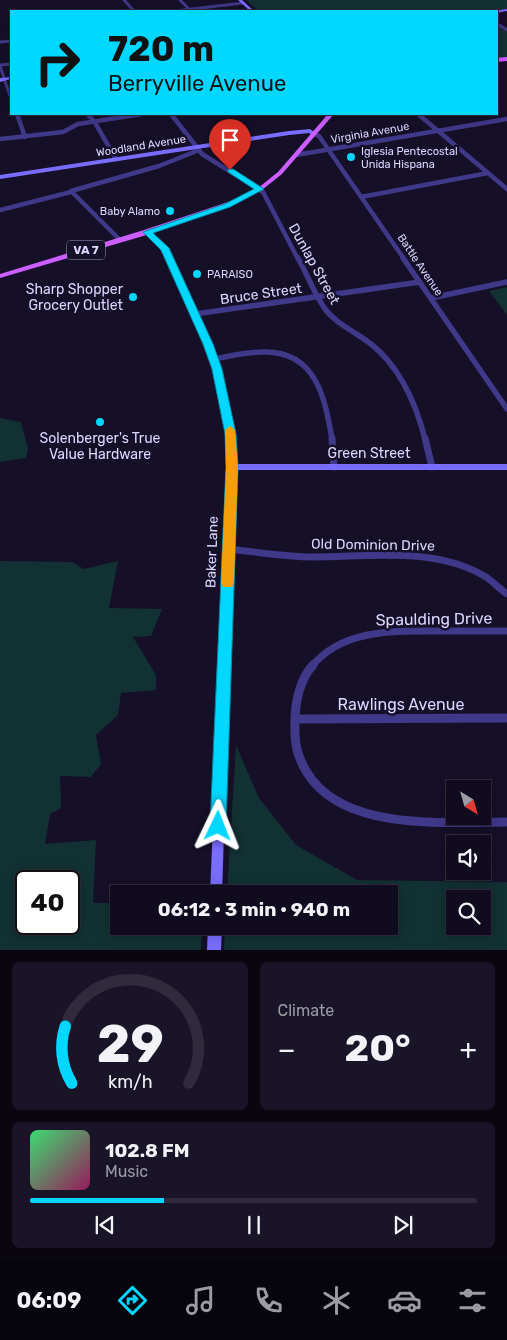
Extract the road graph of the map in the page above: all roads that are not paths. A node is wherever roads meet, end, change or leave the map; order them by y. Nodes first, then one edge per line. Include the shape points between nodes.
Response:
1 (124, 0) edge
2 (180, 0) edge
3 (241, 1) edge
4 (133, 10) edge
5 (190, 10) edge
6 (251, 10) edge
7 (0, 66) edge
8 (2, 79) edge
9 (10, 97) edge
10 (17, 115) edge
11 (88, 115) edge
12 (135, 115) edge
13 (172, 115) edge
14 (329, 115) edge
15 (419, 115) edge
16 (507, 119) edge
17 (94, 121) junction
18 (438, 130) junction
19 (314, 134) junction
20 (25, 138) junction
21 (0, 139) edge
22 (198, 149) junction
23 (328, 149) junction
24 (296, 155) junction
25 (116, 160) junction
26 (488, 173) junction
27 (0, 177) edge
28 (260, 189) junction
29 (507, 189) edge
30 (71, 192) junction
31 (361, 197) junction
32 (0, 210) edge
33 (147, 232) junction
34 (120, 240) junction
35 (0, 276) edge
36 (420, 282) junction
37 (507, 282) edge
38 (318, 297) junction
39 (431, 298) junction
40 (195, 314) junction
41 (214, 360) junction
42 (507, 409) edge
43 (232, 467) junction
44 (334, 467) junction
45 (432, 467) junction
46 (507, 467) edge
47 (229, 549) junction
48 (507, 594) edge
49 (507, 631) edge
50 (507, 718) edge
51 (295, 719) junction
52 (507, 822) edge
53 (216, 885) edge
54 (215, 935) edge
55 (214, 950) edge

1 - 4 street
2 - 5 street
3 - 5 street
3 - 6 street
7 - 8 street
8 - 9 street
10 - 20 street
11 - 17 street
12 - 17 street
13 - 22 street
14 - 19 main road, VA 7
15 - 18 street
16 - 18 street, Virginia Avenue
17 - 20 street via 62,132
17 - 25 street
18 - 23 street, Virginia Avenue
18 - 26 street
19 - 22 street, Woodland Avenue via 310,131 296,132
19 - 23 street, Battle Avenue
19 - 24 main road, VA 7
20 - 21 street
22 - 25 street, Woodland Avenue
22 - 28 street
22 - 30 street via 165,164
23 - 24 street, Virginia Avenue
23 - 31 street, Battle Avenue
24 - 28 main road, VA 7
25 - 27 street, Woodland Avenue
26 - 29 street
26 - 31 street
28 - 33 main road, VA 7 via 228,205
28 - 38 street, Dunlap Street
30 - 32 street
30 - 34 street
31 - 36 street, Battle Avenue
33 - 34 main road, VA 7
33 - 40 street, Baker Lane via 164,248
34 - 35 main road, VA 7
36 - 38 street, Bruce Street
36 - 39 street, Battle Avenue
37 - 39 street
38 - 40 street, Bruce Street
38 - 45 street, Dunlap Street via 338,323 368,341 388,360 412,401
39 - 42 street, Battle Avenue
40 - 41 street, Baker Lane
41 - 43 street, Baker Lane via 229,425
41 - 44 street via 274,352 302,362 325,405
43 - 44 street, Green Street
43 - 47 street, Baker Lane
44 - 45 street, Green Street
45 - 46 street, Green Street
47 - 48 street, Old Dominion Drive via 302,557 414,556 450,560 482,573
47 - 53 street, Baker Lane
49 - 51 street, Spaulding Drive via 384,632 344,641 322,654 305,672 297,694
50 - 51 street, Rawlings Avenue
51 - 52 street, Spaulding Drive via 295,741 305,770 333,802 361,814 392,820
54 - 55 street

